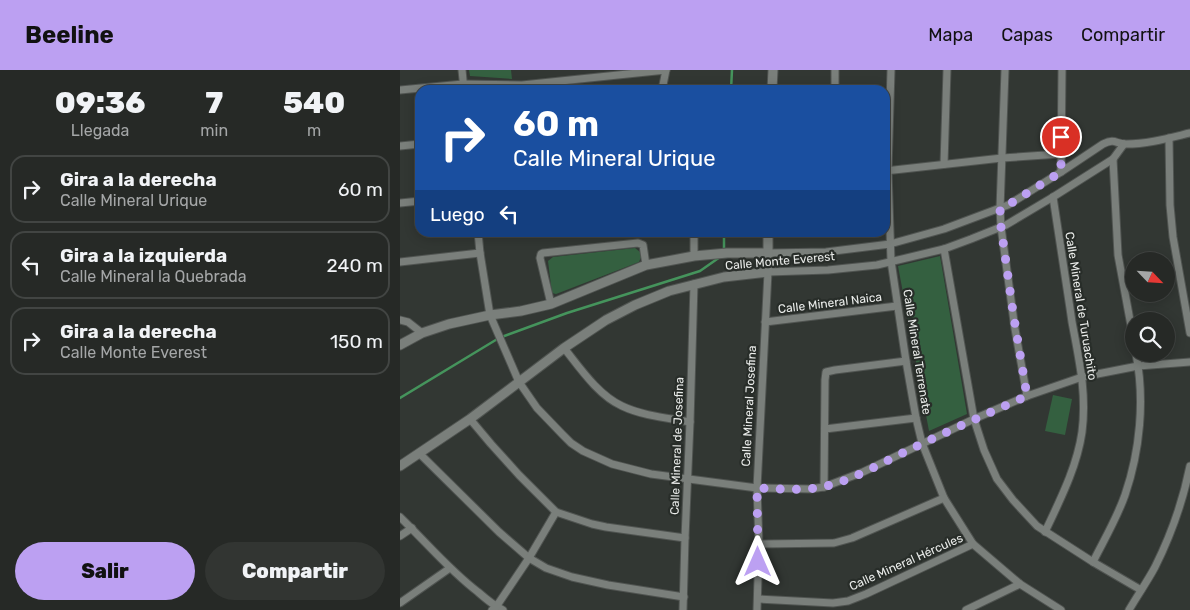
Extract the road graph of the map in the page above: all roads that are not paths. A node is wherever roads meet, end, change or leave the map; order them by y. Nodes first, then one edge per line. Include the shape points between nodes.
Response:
1 (462, 70) edge
2 (568, 70) edge
3 (666, 70) edge
4 (773, 70) edge
5 (836, 70) edge
6 (891, 70) edge
7 (947, 70) edge
8 (1004, 70) edge
9 (1062, 70) edge
10 (567, 80) junction
11 (464, 85) edge
12 (535, 85) edge
13 (663, 85) edge
14 (772, 85) edge
15 (835, 85) edge
16 (415, 89) edge
17 (400, 90) edge
18 (890, 95) edge
19 (1190, 133) edge
20 (1169, 138) junction
21 (415, 144) edge
22 (1124, 144) junction
23 (400, 146) edge
24 (1060, 154) junction
25 (1002, 158) junction
26 (1113, 159) junction
27 (944, 164) junction
28 (890, 170) edge
29 (1061, 172) junction
30 (1053, 197) junction
31 (415, 202) edge
32 (400, 203) edge
33 (1000, 209) junction
34 (1001, 227) junction
35 (478, 237) edge
36 (694, 237) edge
37 (768, 237) edge
38 (890, 237) edge
39 (890, 244) junction
40 (944, 249) junction
41 (480, 253) junction
42 (768, 253) junction
43 (694, 256) junction
44 (400, 262) edge
45 (891, 262) junction
46 (646, 265) junction
47 (768, 272) junction
48 (694, 284) junction
49 (551, 304) junction
50 (897, 306) junction
51 (1128, 312) edge
52 (490, 315) junction
53 (400, 320) edge
54 (765, 322) junction
55 (422, 333) junction
56 (1190, 333) edge
57 (400, 345) edge
58 (564, 348) junction
59 (906, 361) junction
60 (1137, 362) edge
61 (1190, 362) edge
62 (1138, 366) junction
63 (1082, 377) junction
64 (519, 382) junction
65 (1027, 396) junction
66 (916, 418) junction
67 (470, 419) junction
68 (974, 419) junction
69 (690, 422) junction
70 (824, 429) junction
71 (922, 443) junction
72 (419, 454) junction
73 (400, 466) edge
74 (1190, 466) edge
75 (688, 479) junction
76 (824, 487) junction
77 (757, 488) junction
78 (944, 498) junction
79 (556, 512) junction
80 (400, 517) edge
81 (412, 528) junction
82 (1045, 532) junction
83 (400, 536) edge
84 (685, 538) junction
85 (759, 544) junction
86 (973, 544) junction
87 (529, 558) junction
88 (1093, 562) junction
89 (450, 568) junction
90 (1020, 584) junction
91 (1141, 590) junction
92 (684, 597) junction
93 (758, 599) junction
94 (400, 603) edge
95 (497, 609) edge
96 (683, 610) edge
97 (757, 610) edge
98 (966, 610) edge
99 (1061, 610) edge
100 (1128, 610) edge

1 - 11 street
2 - 10 street
3 - 10 street
3 - 13 street
4 - 14 street
5 - 15 street
6 - 18 street, Calle Mineral Terrenate
7 - 27 street
8 - 25 street
9 - 24 street
10 - 12 street
16 - 17 street
19 - 20 street, Calle Monte Everest
20 - 22 street, Calle Monte Everest
20 - 56 street via 1173,236
21 - 23 street
22 - 26 street, Calle Monte Everest
22 - 29 street, Calle Monte Everest via 1109,141
24 - 25 street
24 - 29 street
25 - 27 street
25 - 33 street
26 - 30 street, Calle Monte Everest
26 - 51 street via 1118,255
27 - 28 street
29 - 33 street, Calle Monte Everest
30 - 34 street, Calle Monte Everest
30 - 63 street, Calle Mineral de Turuachito
31 - 32 street
33 - 34 street
33 - 39 street, Calle Monte Everest
34 - 40 street, Calle Monte Everest
34 - 65 street
35 - 41 street
36 - 43 street
37 - 42 street, Calle Mineral Josefina
38 - 39 street, Calle Mineral Terrenate
39 - 42 street, Calle Monte Everest via 826,252
39 - 45 street, Calle Mineral Terrenate
40 - 45 street, Calle Monte Everest
40 - 68 street
41 - 44 street
41 - 52 street
42 - 43 street, Calle Monte Everest
42 - 47 street, Calle Mineral Josefina
43 - 46 street, Calle Monte Everest
45 - 47 street, Calle Monte Everest via 828,270
45 - 50 street, Calle Mineral Terrenate
46 - 49 street, Calle Monte Everest
46 - 49 street via 642,244 638,243 545,252 541,254 541,261
47 - 48 street, Calle Monte Everest
47 - 54 street, Calle Mineral Josefina
48 - 58 street, Calle Monte Everest via 669,290 634,305
48 - 69 street, Calle Mineral de Josefina
49 - 52 street, Calle Monte Everest
50 - 54 street, Calle Mineral Naica
50 - 59 street, Calle Mineral Terrenate
52 - 55 street, Calle Monte Everest
52 - 64 street
53 - 55 street
54 - 77 street, Calle Mineral Josefina
55 - 57 street, Calle Monte Everest
58 - 64 street, Calle Monte Everest
58 - 69 street via 588,378 621,406
59 - 66 street, Calle Mineral Terrenate
59 - 70 street via 826,372
60 - 62 street
61 - 62 street
62 - 63 street
62 - 88 street via 1139,415 1135,458 1124,496
63 - 65 street
63 - 82 street, Calle Mineral de Turuachito via 1083,413 1076,460
64 - 67 street, Calle Monte Everest
64 - 75 street via 537,408 571,443 584,451 626,468
65 - 68 street
66 - 70 street
66 - 71 street, Calle Mineral Terrenate
67 - 72 street, Calle Monte Everest
67 - 79 street
68 - 71 street
68 - 82 street via 998,478 1020,509
69 - 75 street, Calle Mineral de Josefina
70 - 76 street
71 - 76 street
71 - 78 street, Calle Mineral Terrenate
72 - 73 street, Calle Monte Everest
72 - 87 street
74 - 91 street via 1171,534
75 - 77 street
75 - 84 street, Calle Mineral de Josefina
76 - 77 street
77 - 85 street, Calle Mineral Josefina
78 - 85 street via 834,543
78 - 86 street, Calle Mineral Terrenate
79 - 84 street via 606,527
79 - 87 street
80 - 81 street
81 - 83 street
81 - 89 street
82 - 88 street
84 - 92 street, Calle Mineral de Josefina
85 - 93 street, Calle Mineral Josefina
86 - 90 street, Calle Mineral Terrenate
86 - 93 street, Calle Mineral Hércules via 848,601 819,603
87 - 92 street via 572,577
87 - 95 street
88 - 91 street
89 - 94 street
89 - 95 street
90 - 98 street
90 - 99 street, Calle Mineral Terrenate
91 - 100 street
92 - 96 street, Calle Mineral de Josefina
93 - 97 street, Calle Mineral Josefina

